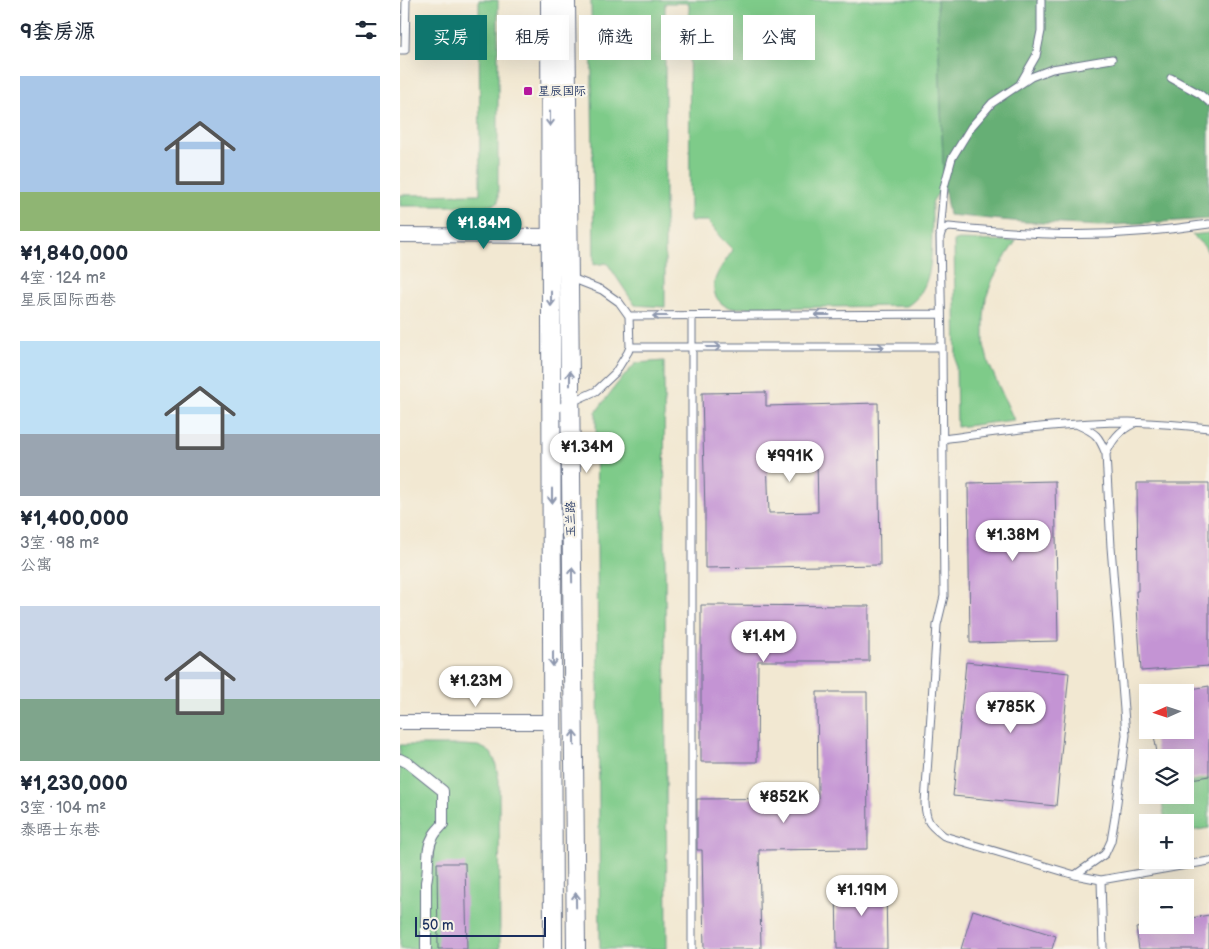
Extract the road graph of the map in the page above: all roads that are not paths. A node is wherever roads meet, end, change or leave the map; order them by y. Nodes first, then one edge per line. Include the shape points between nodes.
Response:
1 (406, 0) edge
2 (550, 0) edge
3 (566, 0) edge
4 (1041, 0) edge
5 (400, 50) edge
6 (1112, 59) dead end
7 (1171, 78) dead end
8 (1021, 83) junction
9 (1209, 102) edge
10 (1209, 224) edge
11 (400, 235) edge
12 (550, 236) junction
13 (568, 236) junction
14 (940, 237) junction
15 (551, 270) junction
16 (569, 277) junction
17 (941, 314) junction
18 (629, 316) junction
19 (692, 316) junction
20 (692, 346) junction
21 (942, 346) junction
22 (630, 347) junction
23 (570, 403) junction
24 (552, 411) junction
25 (1136, 423) junction
26 (1076, 424) junction
27 (1209, 428) edge
28 (943, 439) junction
29 (1106, 454) junction
30 (400, 722) edge
31 (553, 722) junction
32 (400, 759) edge
33 (1209, 861) edge
34 (1075, 875) junction
35 (1101, 880) junction
36 (426, 949) edge
37 (553, 949) edge
38 (576, 949) edge
39 (692, 949) edge
40 (1103, 949) edge

1 - 5 lane via 405,50
2 -> 12 street, 玉兰路
3 - 13 street, 玉兰路
4 - 8 lane via 1042,31 1036,56
6 - 8 lane via 1052,69
7 - 9 lane
8 - 14 lane via 992,103 971,127 952,158 944,187
10 - 14 lane via 1172,230 1102,234 949,227 942,230
11 - 12 street
12 - 13 street
12 - 15 street, 玉兰路
13 - 16 street, 玉兰路
14 - 17 lane
15 - 16 lane
15 -> 24 street, 玉兰路
16 - 18 lane via 602,290 619,302
23 -> 16 street, 玉兰路
17 -> 19 lane
17 - 21 lane
19 -> 18 lane
18 - 22 lane
19 - 20 lane
20 -> 21 lane
20 - 22 lane
20 - 39 lane
21 - 28 lane
22 - 23 lane via 615,373 596,391
23 - 24 lane
38 -> 23 street, 玉兰路
24 -> 31 street, 玉兰路
25 - 26 lane
25 - 27 lane
25 - 29 lane via 1124,428 1112,440
26 - 28 lane
26 - 29 lane via 1091,431 1100,440
28 - 34 lane via 944,596 938,624 926,814 930,825 944,836
29 - 34 lane via 1126,735 1111,840 1105,854
30 - 31 street
31 - 37 street, 玉兰路
32 - 36 street via 443,791 443,824 433,836 428,856
33 - 35 lane
34 - 35 lane
35 - 40 lane

